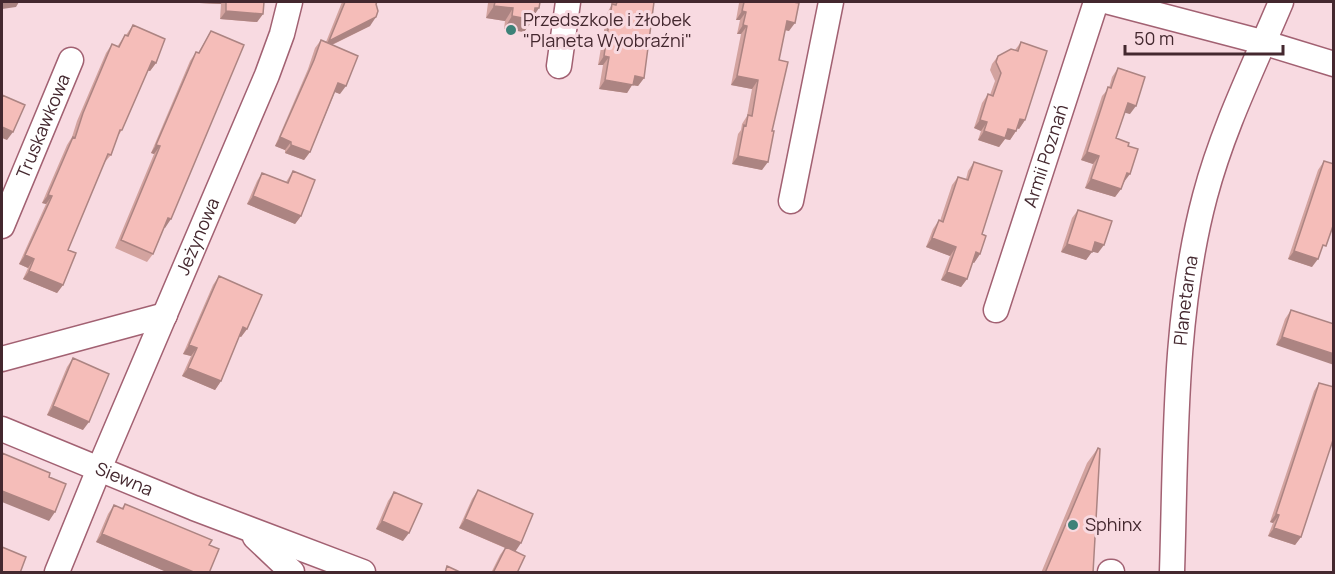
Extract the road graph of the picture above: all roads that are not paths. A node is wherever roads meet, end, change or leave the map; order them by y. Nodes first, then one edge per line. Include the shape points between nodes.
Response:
1 (290, 2) edge
2 (568, 2) edge
3 (831, 2) edge
4 (1096, 2) edge
5 (1108, 2) edge
6 (1281, 2) edge
7 (1262, 42) junction
8 (71, 60) dead end
9 (1334, 63) edge
10 (559, 66) dead end
11 (791, 201) dead end
12 (2, 226) edge
13 (996, 310) dead end
14 (165, 315) junction
15 (2, 359) edge
16 (2, 429) edge
17 (99, 469) junction
18 (246, 529) junction
19 (57, 573) edge
20 (292, 573) edge
21 (363, 573) edge
22 (1172, 573) edge

1 - 14 street, Jeżynowa via 267,75
2 - 10 street
3 - 11 street
4 - 13 street, Armii Poznań
5 - 7 street
6 - 7 street, Planetarna
7 - 9 street
7 - 22 street, Planetarna via 1221,145 1194,248 1182,348
8 - 12 street, Truskawkowa
14 - 15 street
14 - 17 street, Jeżynowa
16 - 17 street, Siewna
17 - 18 street, Siewna
17 - 19 street, Jeżynowa
18 - 20 street, Siewna
18 - 21 street, Siewna

